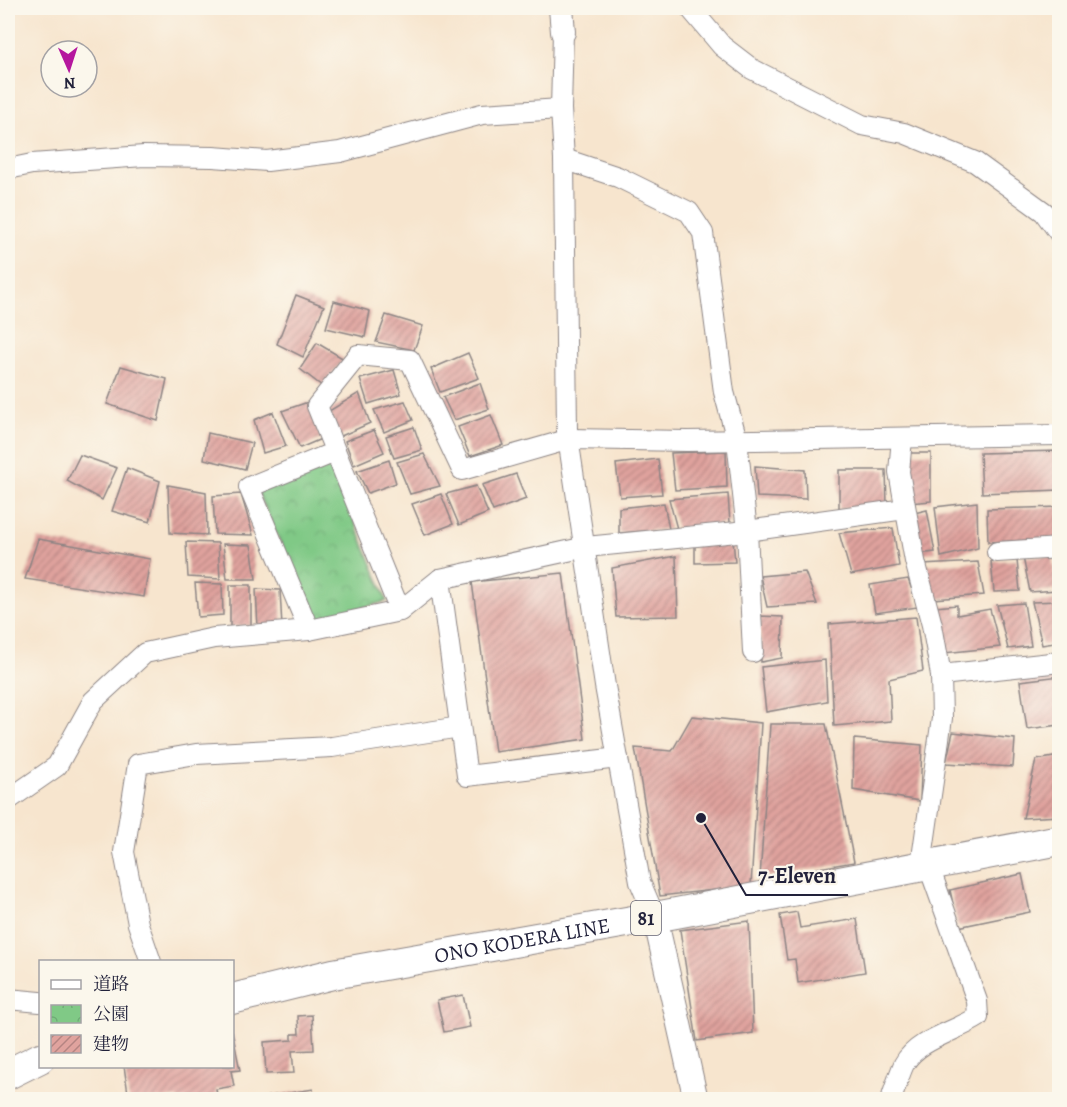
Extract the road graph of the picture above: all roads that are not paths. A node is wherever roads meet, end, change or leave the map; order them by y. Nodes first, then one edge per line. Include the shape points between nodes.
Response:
1 (561, 8) edge
2 (690, 8) edge
3 (563, 32) joint
4 (561, 110) junction
5 (564, 159) junction
6 (8, 169) edge
7 (1059, 234) edge
8 (1059, 435) edge
9 (902, 438) junction
10 (570, 439) junction
11 (737, 440) junction
12 (335, 452) junction
13 (905, 509) junction
14 (747, 531) junction
15 (586, 547) junction
16 (1059, 548) edge
17 (997, 552) dead end
18 (440, 579) junction
19 (400, 611) junction
20 (309, 630) junction
21 (753, 652) dead end
22 (1059, 662) edge
23 (941, 675) junction
24 (460, 727) junction
25 (618, 758) junction
26 (8, 800) edge
27 (1059, 840) edge
28 (924, 865) junction
29 (655, 917) junction
30 (150, 960) edge
31 (8, 999) edge
32 (234, 999) edge
33 (39, 1002) edge
34 (39, 1058) edge
35 (8, 1074) edge
36 (696, 1100) edge
37 (891, 1100) edge

1 - 3 street
2 - 7 street via 722,46 752,69 862,125 904,133 975,162 1044,212
3 - 4 street
4 - 5 street
4 - 6 street via 482,114 340,152 267,161 144,156
5 - 10 street
5 - 11 street via 618,177 689,212 703,233 724,392
8 - 9 street
9 - 11 street
9 - 13 street via 898,472
10 - 11 street
10 - 12 street via 462,470 410,360 358,355 317,406
10 - 15 street
11 - 14 street
12 - 19 street
12 - 20 street via 249,487
13 - 14 street
13 - 23 street
14 - 15 street
14 - 21 street
15 - 18 street
15 - 25 street
16 - 17 street
18 - 19 street
18 - 24 street
19 - 20 street
20 - 26 street via 214,638 145,653 93,701 57,766
22 - 23 street
23 - 28 street via 942,718
24 - 25 street via 467,776
24 - 30 street via 332,747 196,754 138,764 124,852 138,924
25 - 29 street via 640,882
27 - 28 main road, ONO KODERA LINE / 81
28 - 29 main road, ONO KODERA LINE / 81
28 - 37 street via 977,1001 978,1017 921,1046 905,1063
29 - 32 main road, ONO KODERA LINE / 81 via 333,974
29 - 36 street
31 - 33 street
34 - 35 main road

